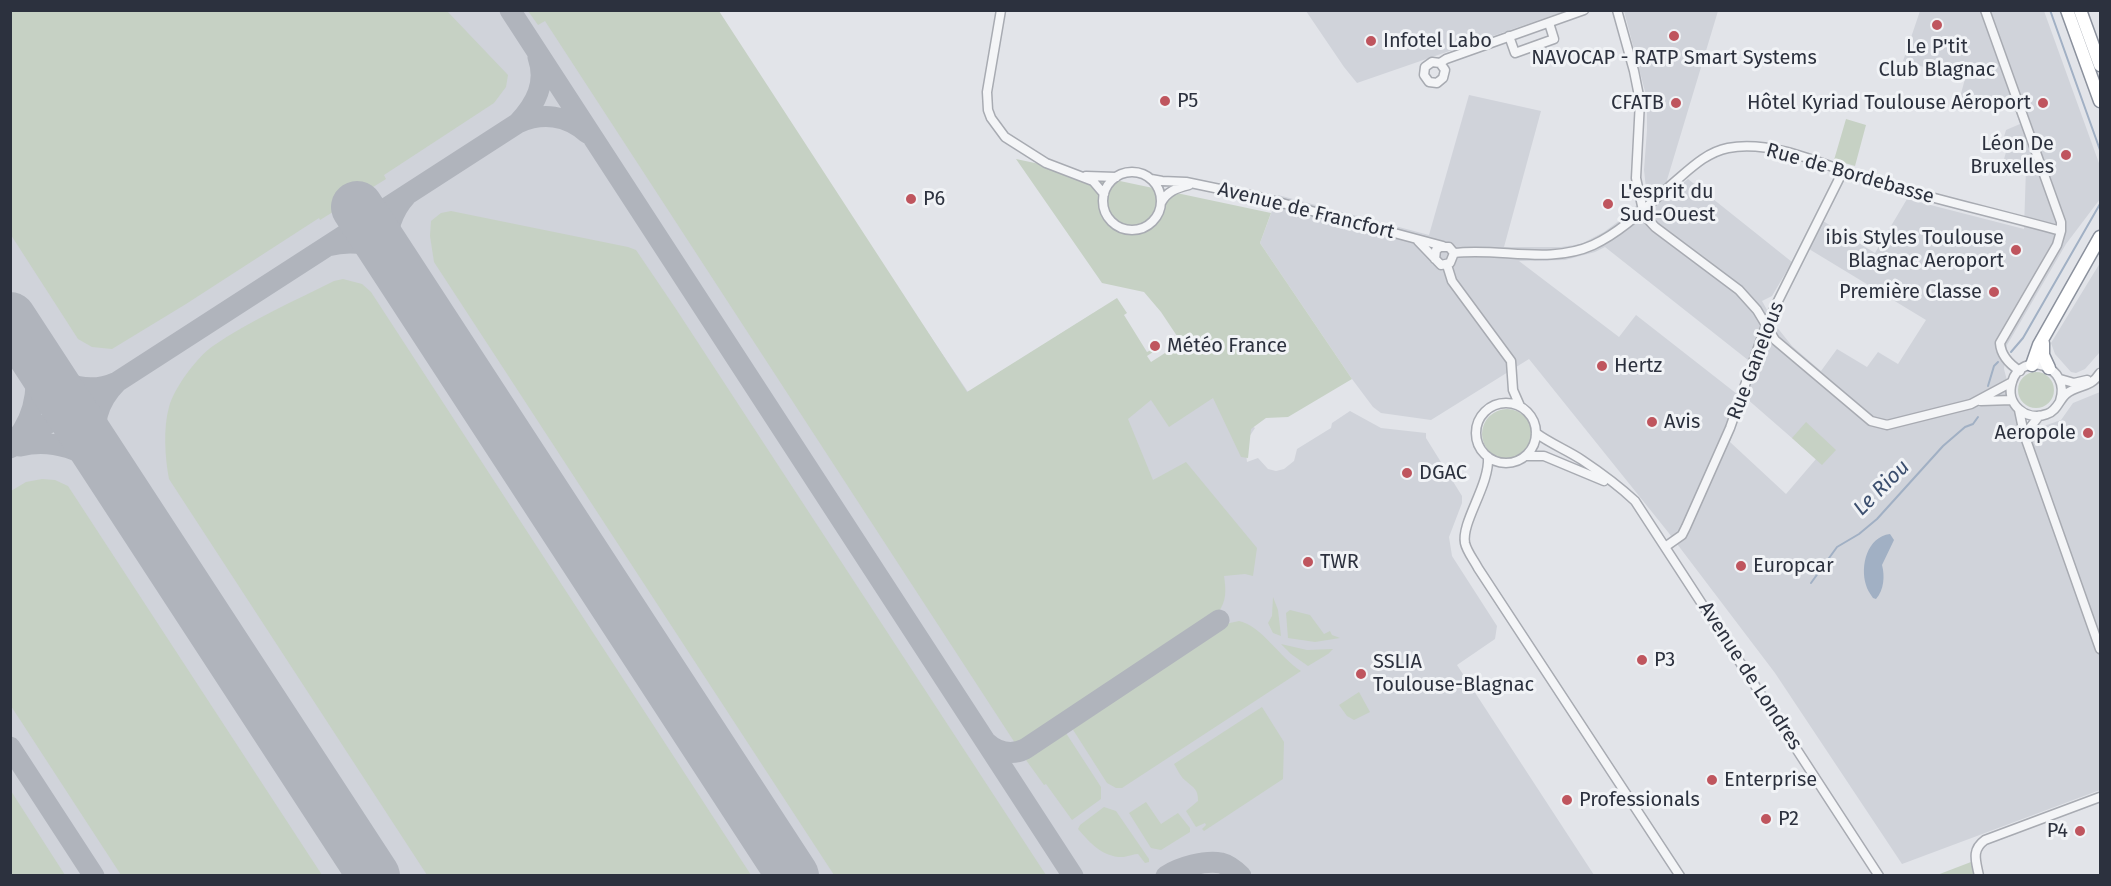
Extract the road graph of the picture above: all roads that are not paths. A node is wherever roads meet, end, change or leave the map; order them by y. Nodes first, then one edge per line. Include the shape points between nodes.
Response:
1 (1001, 10) edge
2 (1584, 10) edge
3 (1617, 10) edge
4 (1985, 10) edge
5 (2067, 10) edge
6 (2081, 10) edge
7 (1549, 23) junction
8 (1509, 36) junction
9 (2100, 51) edge
10 (1440, 63) dead end
11 (2100, 65) edge
12 (2100, 101) edge
13 (1843, 171) junction
14 (1082, 176) junction
15 (1116, 177) junction
16 (1151, 179) junction
17 (1195, 185) junction
18 (1104, 194) junction
19 (1161, 204) junction
20 (1644, 209) junction
21 (2061, 231) junction
22 (2100, 237) edge
23 (1416, 239) junction
24 (1443, 246) junction
25 (2100, 246) edge
26 (1454, 253) junction
27 (1435, 259) junction
28 (2086, 264) junction
29 (1447, 265) junction
30 (1766, 325) junction
31 (2043, 339) junction
32 (2032, 365) junction
33 (2049, 368) junction
34 (2020, 371) junction
35 (2100, 373) edge
36 (2060, 379) junction
37 (2012, 382) junction
38 (1513, 390) junction
39 (2012, 400) junction
40 (2060, 401) junction
41 (1978, 402) junction
42 (1501, 403) junction
43 (1520, 406) junction
44 (2019, 410) junction
45 (2039, 416) junction
46 (1536, 433) junction
47 (2026, 440) junction
48 (1526, 456) junction
49 (1488, 457) junction
50 (1613, 484) junction
51 (1665, 547) junction
52 (2100, 649) edge
53 (1625, 792) junction
54 (2100, 797) edge
55 (1979, 875) edge
56 (1674, 876) edge
57 (1680, 876) edge
58 (1879, 876) edge

1 - 14 street via 987,92 988,110 1005,137 1055,167
2 - 7 street
3 - 20 street via 1640,101 1636,168
4 - 21 street via 2060,216
5 - 12 highway
6 - 9 highway
6 - 11 highway
7 - 8 street
7 - 8 street via 1554,39 1515,53
8 - 10 street
13 - 20 street, Rue de Bordebasse via 1770,149 1731,147 1699,162
13 - 21 street, Rue de Bordebasse
13 - 30 street, Rue Ganelous
14 - 15 street
14 - 18 street via 1093,181
15 - 16 street via 1133,172
15 - 18 street
16 - 17 street
16 - 19 street
17 - 19 street via 1172,191
17 - 23 street, Avenue de Francfort via 1301,207
18 - 19 street via 1110,218 1116,225 1129,229 1153,221
20 - 26 street, Rue de Bordebasse via 1605,239 1575,251
20 - 30 street via 1644,215 1655,227 1738,290
21 - 34 street via 2057,245 2001,339 2002,354
22 - 28 highway
23 - 24 street, Avenue de Francfort
23 - 27 street, Avenue de Francfort
24 - 26 street
24 - 27 street via 1436,250
25 - 28 highway
26 - 29 street via 1453,261
27 - 29 street via 1438,264
28 - 31 highway
29 - 38 street via 1452,281 1511,361
30 - 41 street via 1775,340 1871,421 1887,425
30 - 51 street, Rue Ganelous via 1730,428 1688,522 1682,535
31 - 32 highway
31 - 33 highway
32 - 33 street
32 - 34 street
33 - 36 street
34 - 37 street
35 - 36 street via 2078,383
35 - 40 street via 2095,381 2066,394
36 - 40 street
37 - 39 street
37 - 41 street
38 - 42 street
38 - 43 street
39 - 41 street
39 - 44 street
40 - 45 street via 2052,412
42 - 43 street
42 - 49 street via 1484,412 1476,429 1479,447
43 - 46 street via 1533,418
44 - 45 street
44 - 47 street
45 - 47 street
46 - 48 street
46 - 50 street, Avenue de Londres
47 - 52 street
48 - 49 street via 1507,464
48 - 50 street, Avenue de Londres via 1544,456
49 - 53 street via 1488,473 1468,525 1465,544
50 - 51 street, Avenue de Londres via 1635,501
51 - 58 street, Avenue de Londres
53 - 56 street via 1628,804
53 - 57 street
54 - 55 street via 1980,843 1975,858

